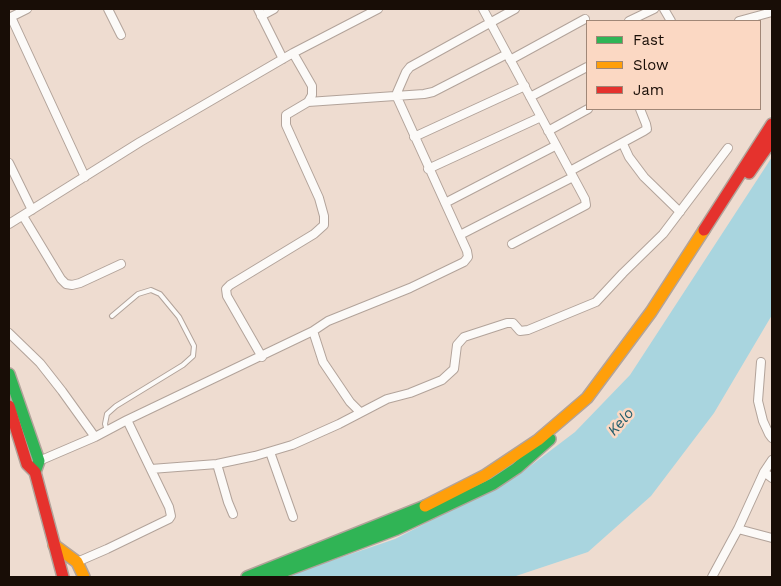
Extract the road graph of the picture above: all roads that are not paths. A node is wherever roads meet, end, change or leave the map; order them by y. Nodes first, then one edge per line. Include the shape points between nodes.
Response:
1 (27, 9) edge
2 (108, 9) edge
3 (274, 9) edge
4 (378, 9) edge
5 (483, 9) edge
6 (515, 9) edge
7 (654, 9) edge
8 (664, 9) edge
9 (259, 12) edge
10 (772, 12) edge
11 (10, 18) edge
12 (585, 19) dead end
13 (631, 20) edge
14 (670, 20) edge
15 (742, 20) edge
16 (490, 22) junction
17 (122, 35) dead end
18 (292, 53) junction
19 (508, 57) junction
20 (283, 59) junction
21 (586, 68) edge
22 (525, 86) junction
23 (396, 96) junction
24 (530, 97) junction
25 (308, 102) junction
26 (586, 110) edge
27 (641, 110) edge
28 (541, 116) junction
29 (772, 124) edge
30 (548, 131) junction
31 (414, 137) junction
32 (772, 140) edge
33 (623, 144) junction
34 (555, 146) junction
35 (728, 148) dead end
36 (9, 163) edge
37 (428, 169) junction
38 (572, 174) junction
39 (85, 177) junction
40 (445, 203) junction
41 (32, 210) junction
42 (680, 212) junction
43 (23, 216) junction
44 (9, 224) edge
45 (460, 235) junction
46 (512, 244) dead end
47 (121, 264) dead end
48 (112, 316) dead end
49 (313, 331) junction
50 (9, 333) edge
51 (262, 357) junction
52 (761, 362) dead end
53 (9, 374) edge
54 (9, 406) edge
55 (360, 412) junction
56 (127, 420) junction
57 (107, 431) junction
58 (95, 437) junction
59 (772, 438) edge
60 (270, 452) junction
61 (772, 460) edge
62 (217, 464) junction
63 (37, 466) junction
64 (151, 469) junction
65 (764, 472) junction
66 (772, 478) edge
67 (233, 514) dead end
68 (293, 516) dead end
69 (738, 529) junction
70 (772, 538) edge
71 (54, 545) junction
72 (81, 570) edge
73 (63, 577) edge
74 (247, 577) edge
75 (269, 577) edge
76 (712, 577) edge

1 - 11 street
2 - 17 street
3 - 9 street
4 - 18 street
5 - 16 street
6 - 16 street
7 - 13 street
8 - 14 street
9 - 20 street
10 - 15 street
11 - 39 street
12 - 19 street
16 - 19 street
16 - 23 street via 410,67
18 - 20 street
18 - 25 street via 312,86
19 - 22 street
19 - 23 street via 433,92
20 - 39 street
21 - 24 street
22 - 24 street
22 - 31 street
23 - 25 street
23 - 31 street
24 - 28 street
25 - 51 street via 286,115 285,119 319,198 324,225 226,289
26 - 30 street
27 - 33 street via 647,129
28 - 30 street
28 - 37 street
29 - 74 street via 652,312 587,398 538,440 484,476 422,508
30 - 34 street
31 - 37 street
32 - 75 street via 601,392 517,468 493,484 397,529
33 - 38 street
33 - 42 street via 644,177
34 - 38 street
34 - 40 street
35 - 42 street
36 - 41 street
37 - 40 street
38 - 45 street
38 - 46 street via 586,205
39 - 41 street
40 - 45 street
41 - 43 street
42 - 55 street via 664,234 596,302 528,330 520,331 514,322 464,337 457,346 454,369 442,380 386,399
43 - 44 street
43 - 47 street via 66,284 80,283
45 - 49 street via 468,257 464,262 328,321
48 - 57 lane via 138,294 151,290 160,294 180,317 194,346 193,356 183,365 107,414
49 - 51 street
49 - 55 street via 322,362
50 - 58 street via 40,363
51 - 56 street
52 - 59 street via 758,401
53 - 63 street
54 - 63 street via 27,464
55 - 60 street via 292,445
56 - 57 street
56 - 64 street
57 - 58 street
58 - 63 street
60 - 62 street
60 - 68 street
61 - 65 street
62 - 64 street
62 - 67 street
63 - 71 street
64 - 72 street via 171,516 107,550
65 - 66 street
65 - 69 street
69 - 70 street
69 - 76 street
71 - 72 street
71 - 73 street

